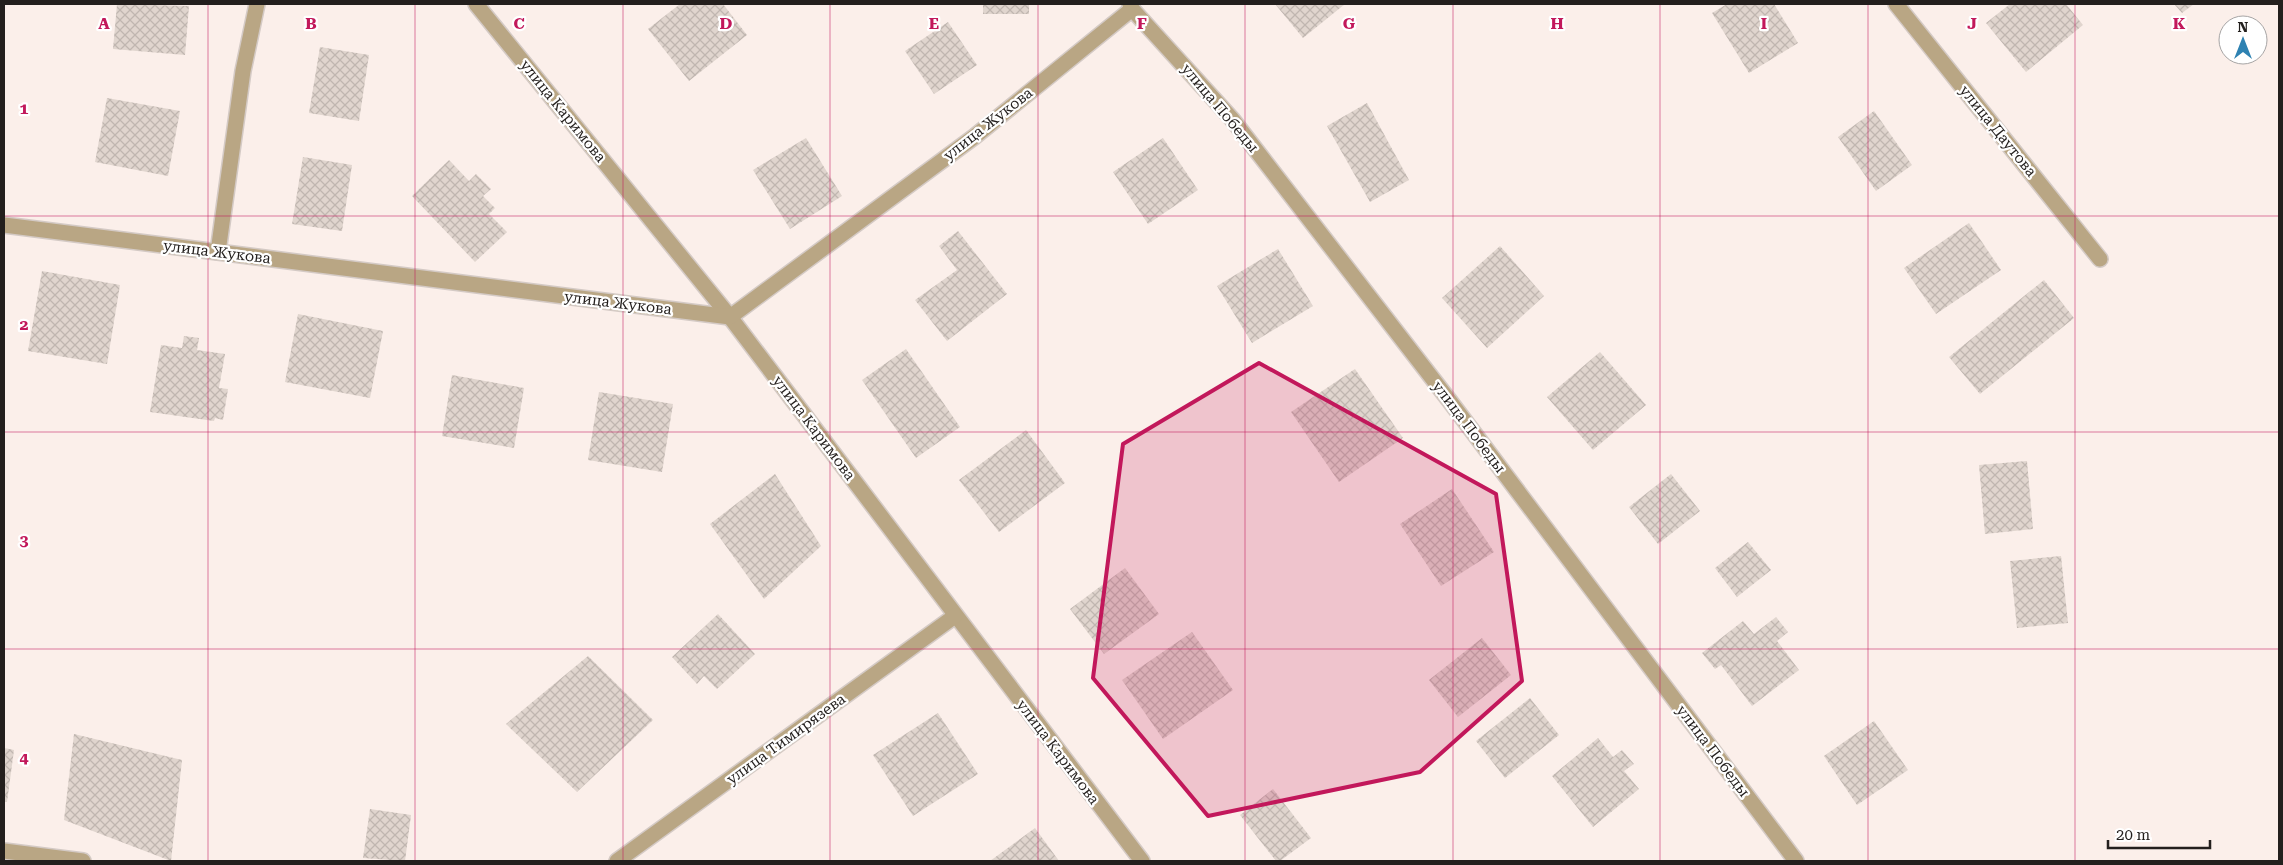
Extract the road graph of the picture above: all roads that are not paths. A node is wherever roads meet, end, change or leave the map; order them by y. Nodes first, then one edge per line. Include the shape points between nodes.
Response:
1 (257, 4) edge
2 (476, 4) edge
3 (1896, 4) edge
4 (1131, 6) edge
5 (4, 225) edge
6 (218, 252) junction
7 (2100, 259) dead end
8 (730, 317) junction
9 (955, 616) junction
10 (4, 851) edge
11 (83, 861) edge
12 (617, 861) edge
13 (1142, 861) edge
14 (1796, 861) edge

1 - 6 street via 243,72
2 - 8 street, улица Каримова
3 - 7 street, улица Даутова
4 - 8 street, улица Жукова via 974,137
4 - 14 street, улица Победы via 1238,127 1449,400
5 - 6 street, улица Жукова
6 - 8 street, улица Жукова
8 - 9 street, улица Каримова
9 - 12 street, улица Тимирязева
9 - 13 street, улица Каримова
10 - 11 street

